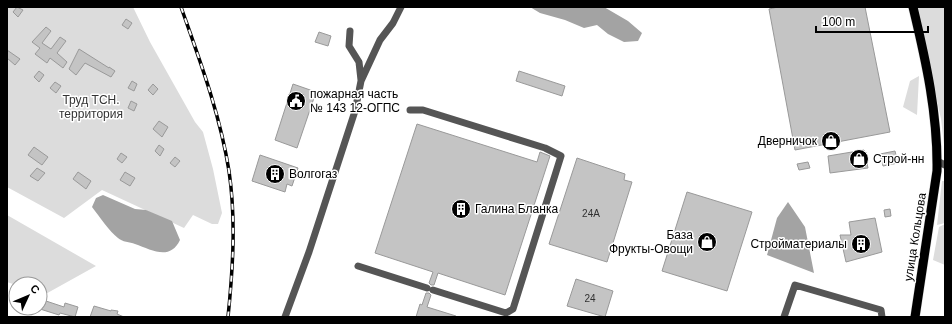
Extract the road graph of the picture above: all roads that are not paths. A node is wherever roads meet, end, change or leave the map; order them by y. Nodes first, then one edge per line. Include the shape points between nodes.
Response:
1 (401, 7) edge
2 (913, 7) edge
3 (350, 31) dead end
4 (361, 80) junction
5 (410, 110) dead end
6 (941, 163) edge
7 (358, 266) dead end
8 (285, 317) edge
9 (784, 317) edge
10 (882, 317) edge
11 (915, 317) edge

1 - 4 street via 380,40
2 - 6 main road, улица Кольцова via 931,88
3 - 4 street via 349,46 359,62
4 - 8 street via 355,111
5 - 7 street via 423,110 545,148 561,156 513,309 506,313
6 - 11 main road, улица Кольцова
9 - 10 street via 795,285 881,310

